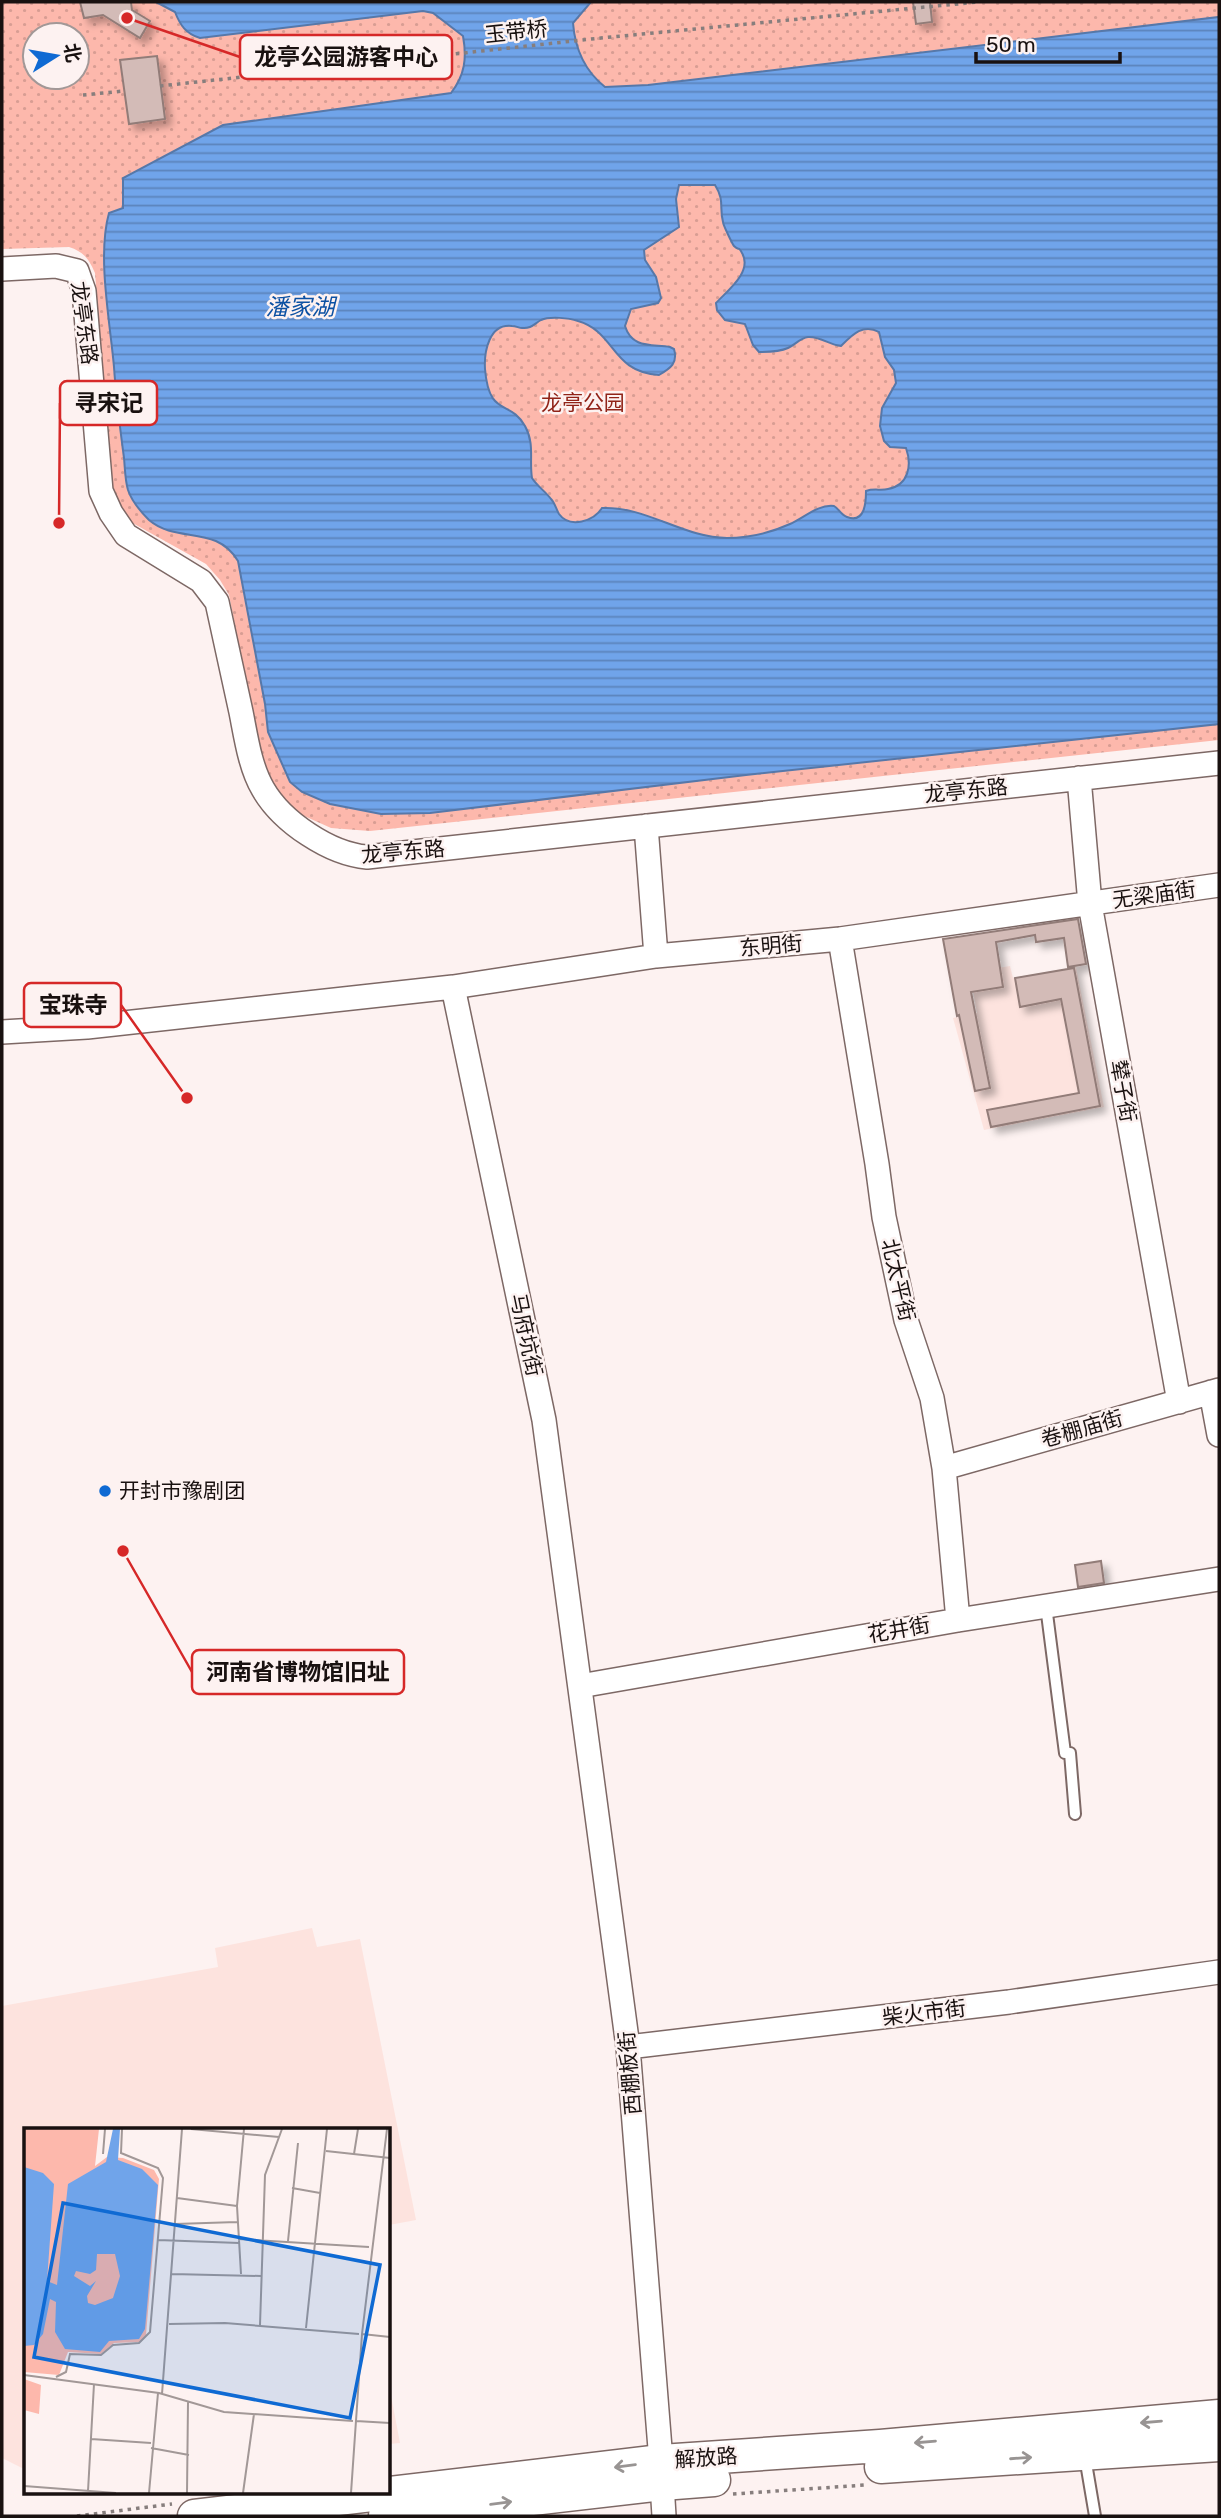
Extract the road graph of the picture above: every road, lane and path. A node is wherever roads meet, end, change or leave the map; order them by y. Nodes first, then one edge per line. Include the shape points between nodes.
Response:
1 (978, 2) edge
2 (160, 86) dead end
3 (124, 91) dead end
4 (83, 95) dead end
5 (2, 269) edge
6 (1219, 763) edge
7 (1079, 778) junction
8 (646, 826) junction
9 (1219, 885) edge
10 (1090, 904) junction
11 (840, 939) junction
12 (656, 956) junction
13 (453, 987) junction
14 (2, 1032) edge
15 (1215, 1391) edge
16 (1179, 1402) junction
17 (1219, 1435) edge
18 (944, 1468) junction
19 (1219, 1579) edge
20 (1046, 1606) junction
21 (958, 1620) junction
22 (580, 1686) junction
23 (1075, 1814) dead end
24 (1219, 1972) edge
25 (628, 2047) junction
26 (1219, 2416) edge
27 (1219, 2445) edge
28 (1085, 2454) junction
29 (661, 2472) junction
30 (194, 2516) edge
31 (385, 2516) edge
32 (664, 2516) edge
33 (1095, 2516) edge

1 - 2 path, 玉带桥
3 - 4 path
5 - 8 street, 龙亭东路 via 56,266 77,271 84,291 101,491 126,535 212,592 249,752 263,789 286,816 310,836 349,856 367,858
6 - 7 street, 龙亭东路
7 - 8 street, 龙亭东路
7 - 10 street, 辇子街
8 - 12 street
9 - 10 street, 无梁庙街
10 - 11 street, 东明街
10 - 16 street, 辇子街
11 - 12 street, 东明街
11 - 18 street, 北太平街 via 884,1217 906,1320 932,1398
12 - 13 street, 东明街
13 - 14 street, 东明街
13 - 22 street, 马府坑街 via 544,1420
15 - 16 street, 卷棚庙街
15 - 17 street
16 - 18 street, 卷棚庙街
18 - 21 street, 北太平街
19 - 20 street, 花井街
20 - 21 street, 花井街
20 - 23 lane
21 - 22 street, 花井街
22 - 25 street, 西棚板街
24 - 25 street, 柴火市街 via 1009,2003
25 - 29 street, 西棚板街
26 -> 29 main road, 解放路 via 880,2446
27 - 28 main road, 解放路
29 -> 28 main road, 解放路
28 - 33 lane
29 -> 30 main road, 解放路
31 -> 29 main road, 解放路
29 - 32 street, 西棚板街

